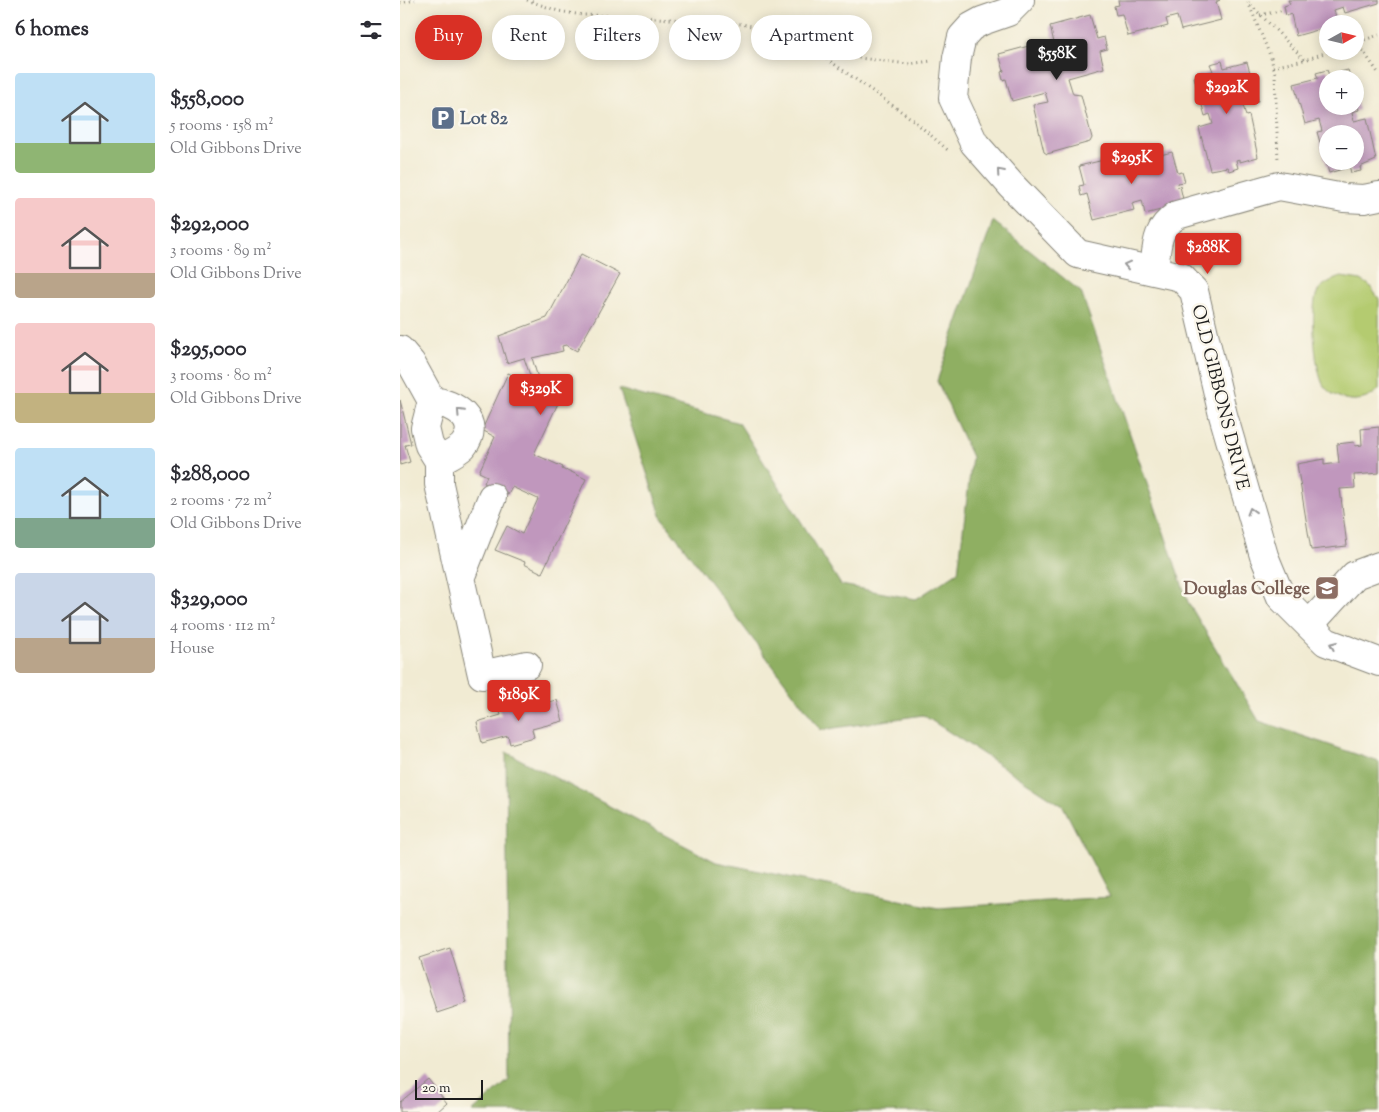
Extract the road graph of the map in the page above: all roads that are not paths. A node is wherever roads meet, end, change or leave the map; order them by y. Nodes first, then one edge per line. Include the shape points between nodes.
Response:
1 (1020, 0) edge
2 (1379, 196) edge
3 (1154, 271) junction
4 (400, 350) edge
5 (432, 400) junction
6 (439, 461) junction
7 (492, 497) dead end
8 (1379, 566) edge
9 (461, 576) junction
10 (1309, 624) junction
11 (1379, 662) edge
12 (527, 666) dead end

3 -> 1 street, OLD GIBBONS DRIVE via 1078,254 974,143 953,98 962,38 971,27 1008,12
2 - 3 street via 1344,198 1279,186 1177,215 1159,234
10 -> 3 street, OLD GIBBONS DRIVE via 1281,597 1264,556 1223,416 1194,291 1181,277
4 - 5 street
5 - 6 street via 425,428 429,445
6 -> 5 street via 463,446 468,433 467,421 462,411 453,405
6 - 9 street via 439,484
7 - 9 street
8 - 10 street via 1355,575
9 - 12 street via 482,675
11 -> 10 street, OLD GIBBONS DRIVE via 1326,642

